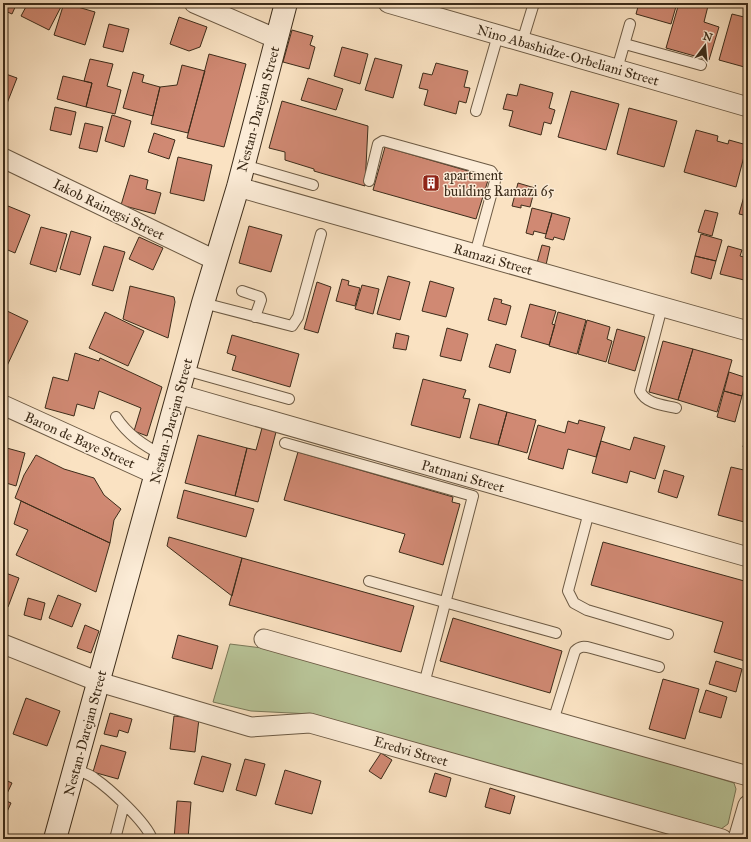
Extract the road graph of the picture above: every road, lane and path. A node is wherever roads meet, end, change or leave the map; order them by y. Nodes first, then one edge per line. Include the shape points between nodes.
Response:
1 (194, 3) edge
2 (286, 3) edge
3 (388, 3) edge
4 (534, 3) edge
5 (411, 7) edge
6 (630, 24) dead end
7 (498, 35) junction
8 (277, 40) junction
9 (522, 42) junction
10 (625, 44) junction
11 (701, 65) dead end
12 (617, 70) junction
13 (748, 107) edge
14 (476, 111) dead end
15 (3, 158) edge
16 (244, 165) junction
17 (369, 181) dead end
18 (313, 185) dead end
19 (238, 187) junction
20 (321, 234) dead end
21 (474, 254) junction
22 (215, 260) junction
23 (242, 291) dead end
24 (204, 303) junction
25 (662, 307) junction
26 (255, 317) junction
27 (748, 331) edge
28 (185, 370) junction
29 (178, 394) junction
30 (289, 399) dead end
31 (3, 405) edge
32 (676, 408) dead end
33 (116, 417) dead end
34 (285, 443) dead end
35 (160, 465) junction
36 (589, 512) junction
37 (748, 557) edge
38 (369, 581) dead end
39 (445, 602) junction
40 (556, 633) dead end
41 (668, 634) dead end
42 (264, 639) dead end
43 (3, 644) edge
44 (659, 667) dead end
45 (98, 682) junction
46 (424, 684) junction
47 (553, 721) junction
48 (74, 770) junction
49 (748, 776) edge
50 (124, 804) junction
51 (748, 805) edge
52 (55, 839) edge
53 (115, 839) edge
54 (152, 839) edge
55 (722, 839) edge
56 (738, 839) edge

1 - 8 street
2 - 8 street, Nestan-Darejan Street
3 - 5 street, Nino Abashidze-Orbeliani Street
4 - 9 lane
5 - 7 street, Nino Abashidze-Orbeliani Street
6 - 10 lane
7 - 9 street, Nino Abashidze-Orbeliani Street
7 - 14 lane
8 - 16 street, Nestan-Darejan Street
9 - 12 street, Nino Abashidze-Orbeliani Street
10 - 11 lane
10 - 12 lane
12 - 13 street, Nino Abashidze-Orbeliani Street
15 - 22 street, Iakob Rainegsi Street
16 - 18 lane
16 - 19 street, Nestan-Darejan Street
17 - 21 lane via 378,144 383,141 491,172 495,181
19 - 21 street, Ramazi Street
19 - 22 street, Nestan-Darejan Street
20 - 26 lane via 296,323 286,326
21 - 25 street, Ramazi Street
22 - 24 street, Nestan-Darejan Street
23 - 26 lane via 260,297
24 - 26 lane
24 - 28 street, Nestan-Darejan Street
25 - 27 street, Ramazi Street
25 - 32 lane via 640,391 643,397 650,401
28 - 29 street, Nestan-Darejan Street
28 - 30 lane
29 - 35 street, Nestan-Darejan Street
29 - 36 street, Patmani Street
31 - 35 street, Baron de Baye Street
33 - 35 lane via 124,429
34 - 39 lane via 473,496
35 - 45 street, Nestan-Darejan Street
36 - 37 street, Patmani Street
36 - 41 lane via 568,591 574,603 586,610
38 - 39 lane
39 - 40 lane
39 - 46 lane
42 - 46 street
43 - 45 street, Eredvi Street
44 - 47 lane via 584,646 578,648
45 - 48 street, Nestan-Darejan Street
45 - 55 street, Eredvi Street via 251,727 310,723
46 - 47 street
47 - 49 street
48 - 50 lane via 94,778
48 - 52 street, Nestan-Darejan Street
50 - 53 lane
50 - 54 lane via 145,827
51 - 56 street

